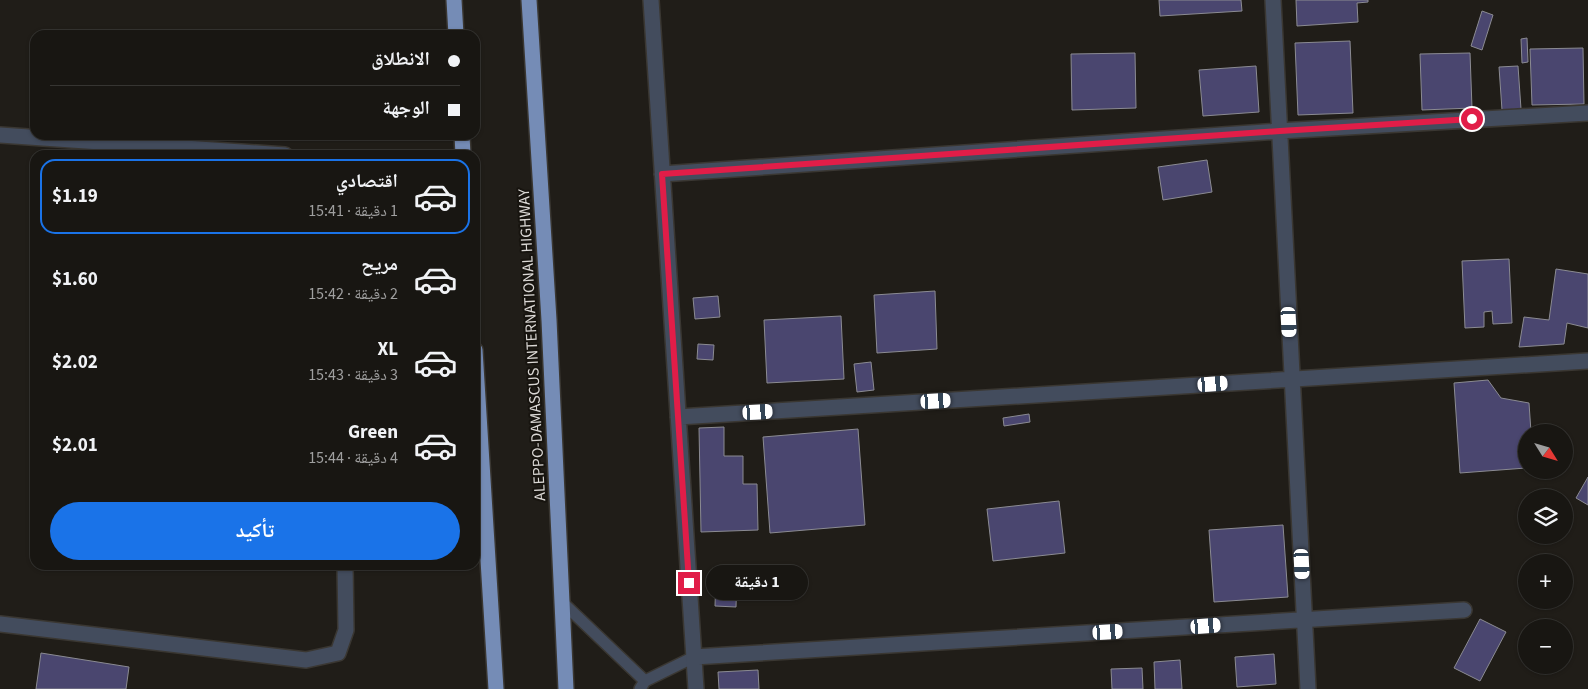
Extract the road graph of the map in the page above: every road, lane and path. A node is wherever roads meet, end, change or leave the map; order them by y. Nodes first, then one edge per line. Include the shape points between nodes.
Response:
1 (454, 0) edge
2 (529, 0) edge
3 (651, 0) edge
4 (1273, 0) edge
5 (456, 30) edge
6 (1588, 112) edge
7 (1280, 131) junction
8 (0, 135) edge
9 (30, 137) edge
10 (71, 140) edge
11 (214, 150) edge
12 (662, 174) junction
13 (1588, 361) edge
14 (1292, 379) junction
15 (678, 417) junction
16 (480, 431) edge
17 (345, 570) edge
18 (562, 602) junction
19 (1464, 610) dead end
20 (1304, 620) junction
21 (0, 624) edge
22 (694, 657) junction
23 (643, 685) edge
24 (496, 689) edge
25 (566, 689) edge
26 (696, 689) edge
27 (1308, 689) edge

1 - 5 highway
2 - 18 highway, ALEPPO-DAMASCUS INTERNATIONAL HIGHWAY
3 - 12 street
4 - 7 street
6 - 7 street
7 - 12 street
7 - 14 street
8 - 9 street
10 - 11 street
12 - 15 street
13 - 14 street
14 - 15 street
14 - 20 street
15 - 22 street
16 - 24 highway
17 - 21 street via 346,630 338,653 306,660
18 - 23 lane
18 - 25 highway, ALEPPO-DAMASCUS INTERNATIONAL HIGHWAY
19 - 20 street
20 - 22 street
20 - 27 street
22 - 23 lane
22 - 26 street

